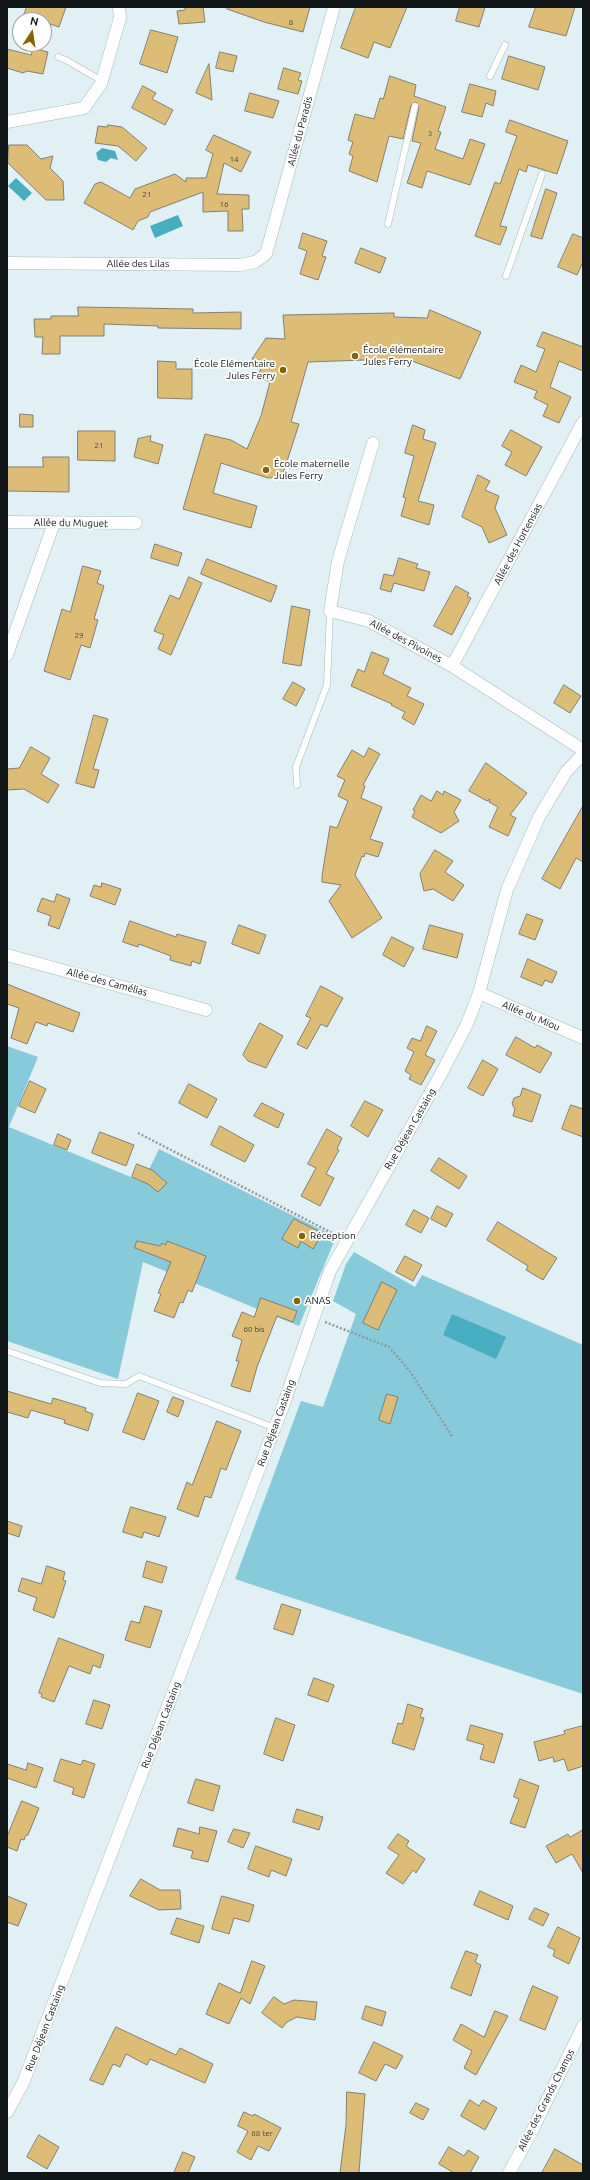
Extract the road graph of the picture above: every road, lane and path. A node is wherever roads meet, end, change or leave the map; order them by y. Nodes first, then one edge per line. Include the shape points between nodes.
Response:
1 (120, 7) edge
2 (334, 7) edge
3 (505, 46) dead end
4 (58, 57) dead end
5 (490, 76) dead end
6 (102, 81) junction
7 (415, 106) dead end
8 (7, 122) edge
9 (542, 174) dead end
10 (388, 224) dead end
11 (266, 254) joint
12 (7, 263) edge
13 (506, 276) dead end
14 (583, 422) edge
15 (373, 443) dead end
16 (7, 522) edge
17 (54, 523) junction
18 (136, 523) dead end
19 (330, 612) junction
20 (7, 655) edge
21 (452, 666) junction
22 (583, 750) edge
23 (583, 754) edge
24 (297, 785) dead end
25 (7, 955) edge
26 (479, 993) junction
27 (206, 1010) dead end
28 (583, 1038) edge
29 (138, 1133) dead end
30 (347, 1241) junction
31 (313, 1318) junction
32 (7, 1351) edge
33 (275, 1428) junction
34 (452, 1436) dead end
35 (583, 2026) edge
36 (7, 2112) edge
37 (509, 2173) edge

1 - 6 street via 120,18
2 - 11 street, Allée du Paradis
3 - 5 lane
4 - 6 lane
6 - 8 street via 84,108
7 - 10 lane
9 - 13 lane
11 - 12 street, Allée des Lilas via 255,262 240,265
14 - 21 street, Allée des Hortensias
15 - 19 street via 338,561
16 - 17 street, Allée du Muguet
17 - 18 street, Allée du Muguet
17 - 20 street
19 - 21 street, Allée des Pivoines via 369,620
19 - 24 lane via 327,685 296,767
21 - 22 street, Allée des Pivoines
23 - 26 street, Rue Déjean Castaing via 566,772 539,816 507,890
25 - 27 street, Allée des Camélias
26 - 28 street, Allée du Miou
26 - 30 street, Rue Déjean Castaing via 467,1024 441,1074
29 - 30 path
30 - 31 street, Rue Déjean Castaing via 330,1271
31 - 33 street, Rue Déjean Castaing
31 - 34 path via 389,1347 409,1370
32 - 33 lane via 100,1383 126,1384 139,1376
33 - 36 street, Rue Déjean Castaing via 24,2083
35 - 37 street, Allée des Grands Champs

